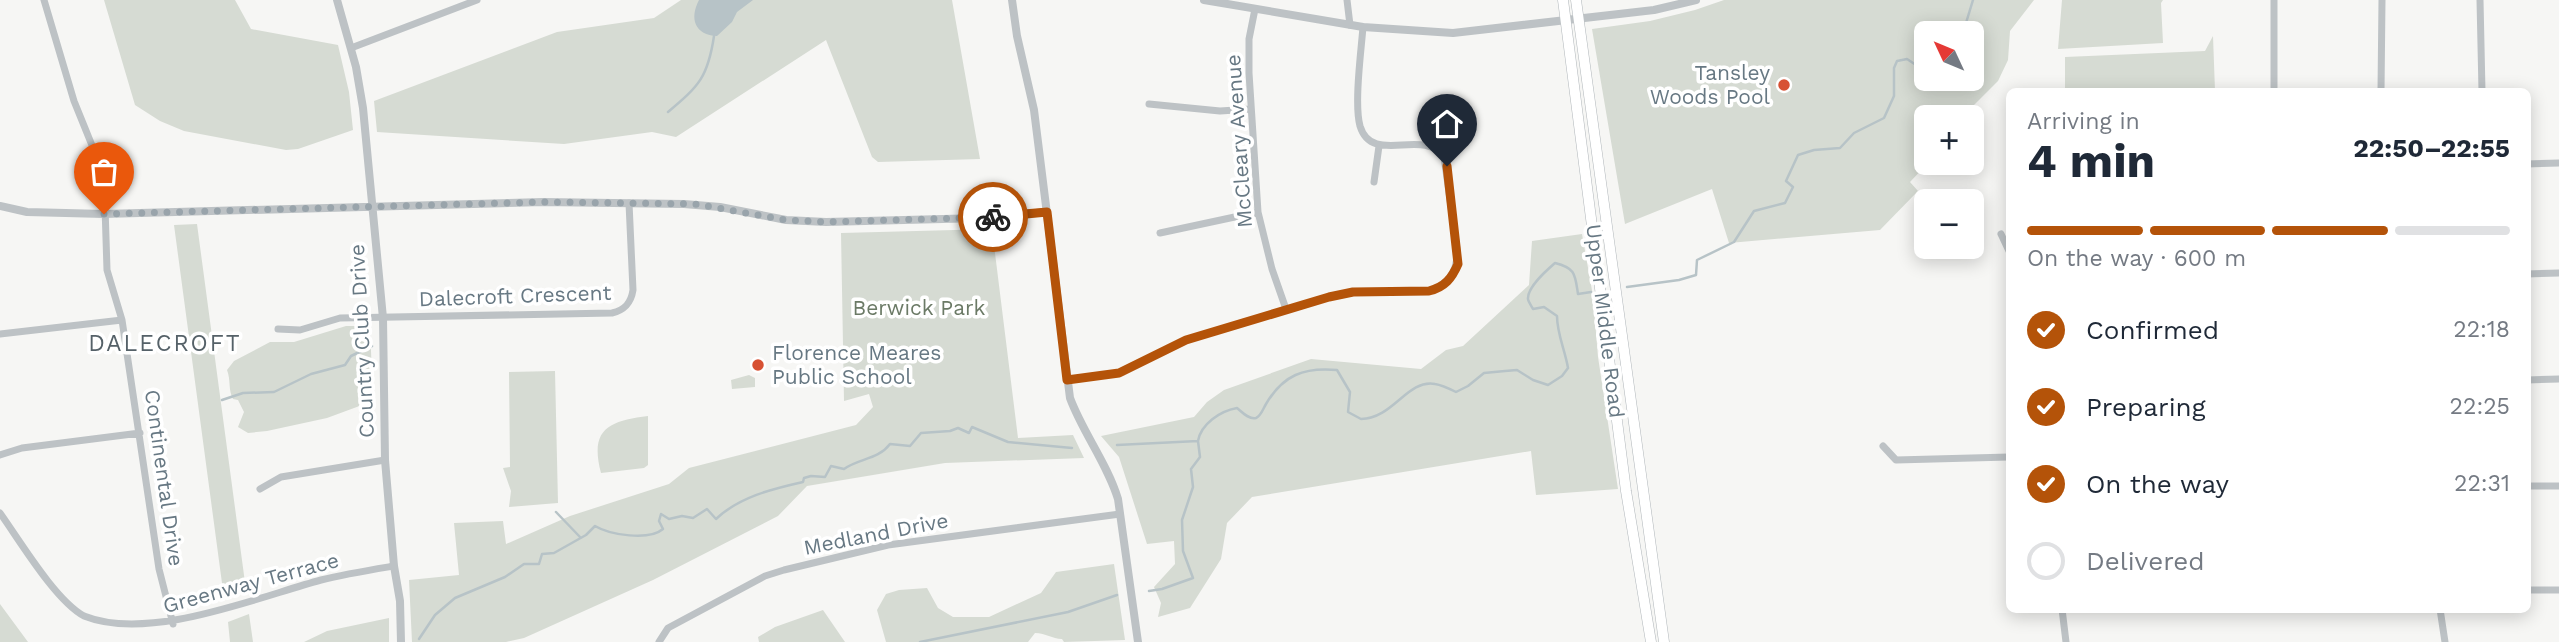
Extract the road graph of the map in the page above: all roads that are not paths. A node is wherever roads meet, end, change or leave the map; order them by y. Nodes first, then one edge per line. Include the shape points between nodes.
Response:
1 (44, 0) edge
2 (337, 0) edge
3 (477, 0) edge
4 (1012, 0) edge
5 (1204, 0) edge
6 (1347, 0) edge
7 (1563, 0) edge
8 (1576, 0) edge
9 (1696, 0) edge
10 (2274, 0) edge
11 (2382, 0) edge
12 (2480, 0) edge
13 (1255, 9) junction
14 (1578, 20) junction
15 (1567, 22) junction
16 (1350, 25) junction
17 (1363, 27) junction
18 (351, 48) junction
19 (2276, 88) edge
20 (2381, 88) edge
21 (2482, 88) edge
22 (1149, 104) dead end
23 (1251, 109) junction
24 (1379, 146) junction
25 (2559, 163) edge
26 (2531, 164) edge
27 (1374, 182) dead end
28 (629, 203) junction
29 (0, 206) edge
30 (372, 207) junction
31 (1047, 212) junction
32 (1258, 212) junction
33 (104, 214) junction
34 (1160, 233) dead end
35 (2001, 234) dead end
36 (2006, 245) edge
37 (2559, 273) edge
38 (2531, 274) edge
39 (1286, 309) junction
40 (383, 318) junction
41 (122, 320) junction
42 (278, 330) dead end
43 (0, 334) edge
44 (2559, 379) edge
45 (1067, 380) junction
46 (2531, 380) edge
47 (140, 433) junction
48 (1883, 446) dead end
49 (0, 455) edge
50 (2006, 457) edge
51 (386, 460) junction
52 (1641, 476) junction
53 (1625, 478) junction
54 (2531, 486) edge
55 (2559, 486) edge
56 (260, 489) dead end
57 (0, 513) edge
58 (1120, 514) junction
59 (394, 566) junction
60 (2531, 590) edge
61 (2559, 590) edge
62 (2062, 613) edge
63 (2441, 613) edge
64 (173, 624) junction
65 (401, 642) edge
66 (659, 642) edge
67 (1138, 642) edge
68 (1651, 642) edge
69 (1664, 642) edge
70 (2066, 642) edge
71 (2445, 642) edge

1 - 33 street, Continental Drive via 74,101 104,175
2 - 18 street, Country Club Drive
3 - 18 street
4 - 31 street via 1034,110
5 - 13 street
6 - 16 street
7 - 15 main road, Upper Middle Road
8 - 14 main road, Upper Middle Road
9 - 14 street
10 - 19 street
11 - 20 street
12 - 21 street
13 - 16 street
13 - 23 street, McCleary Avenue via 1249,39
14 - 15 street
14 - 52 main road, Upper Middle Road
15 - 17 street via 1453,33
15 - 53 main road, Upper Middle Road
16 - 17 street
17 - 24 street via 1358,116 1363,133
18 - 30 street, Country Club Drive via 363,108
22 - 23 street via 1220,111
23 - 32 street, McCleary Avenue
24 - 27 street
24 - 39 street via 1427,145 1444,157 1457,249 1453,275 1440,288 1429,291 1353,292
25 - 26 street
28 - 30 street
28 - 31 street via 698,204 786,220 826,222
28 - 40 street, Dalecroft Crescent via 633,290 621,311
29 - 33 street via 27,212
30 - 33 street
30 - 40 street, Country Club Drive
31 - 45 street
32 - 34 street
32 - 39 street, McCleary Avenue
33 - 41 street, Continental Drive via 107,270
35 - 36 street
37 - 38 street
39 - 45 street via 1186,340 1119,373
40 - 42 street via 341,318 300,330
40 - 51 street, Country Club Drive
41 - 43 street
41 - 47 street, Continental Drive
44 - 46 street
45 - 58 street via 1077,416 1113,481
47 - 49 street
47 - 64 street, Continental Drive via 159,569
48 - 50 street via 1896,460
51 - 56 street via 281,477
51 - 59 street, Country Club Drive
52 - 53 main road
52 - 69 main road, Upper Middle Road
53 - 68 main road, Upper Middle Road
54 - 55 street
57 - 64 street, Greenway Terrace via 53,585 82,615 134,629
58 - 66 street, Medland Drive via 888,544 784,570 668,628
58 - 67 street
59 - 64 street, Greenway Terrace via 321,580
59 - 65 street, Country Club Drive
60 - 61 street
62 - 70 street
63 - 71 street

